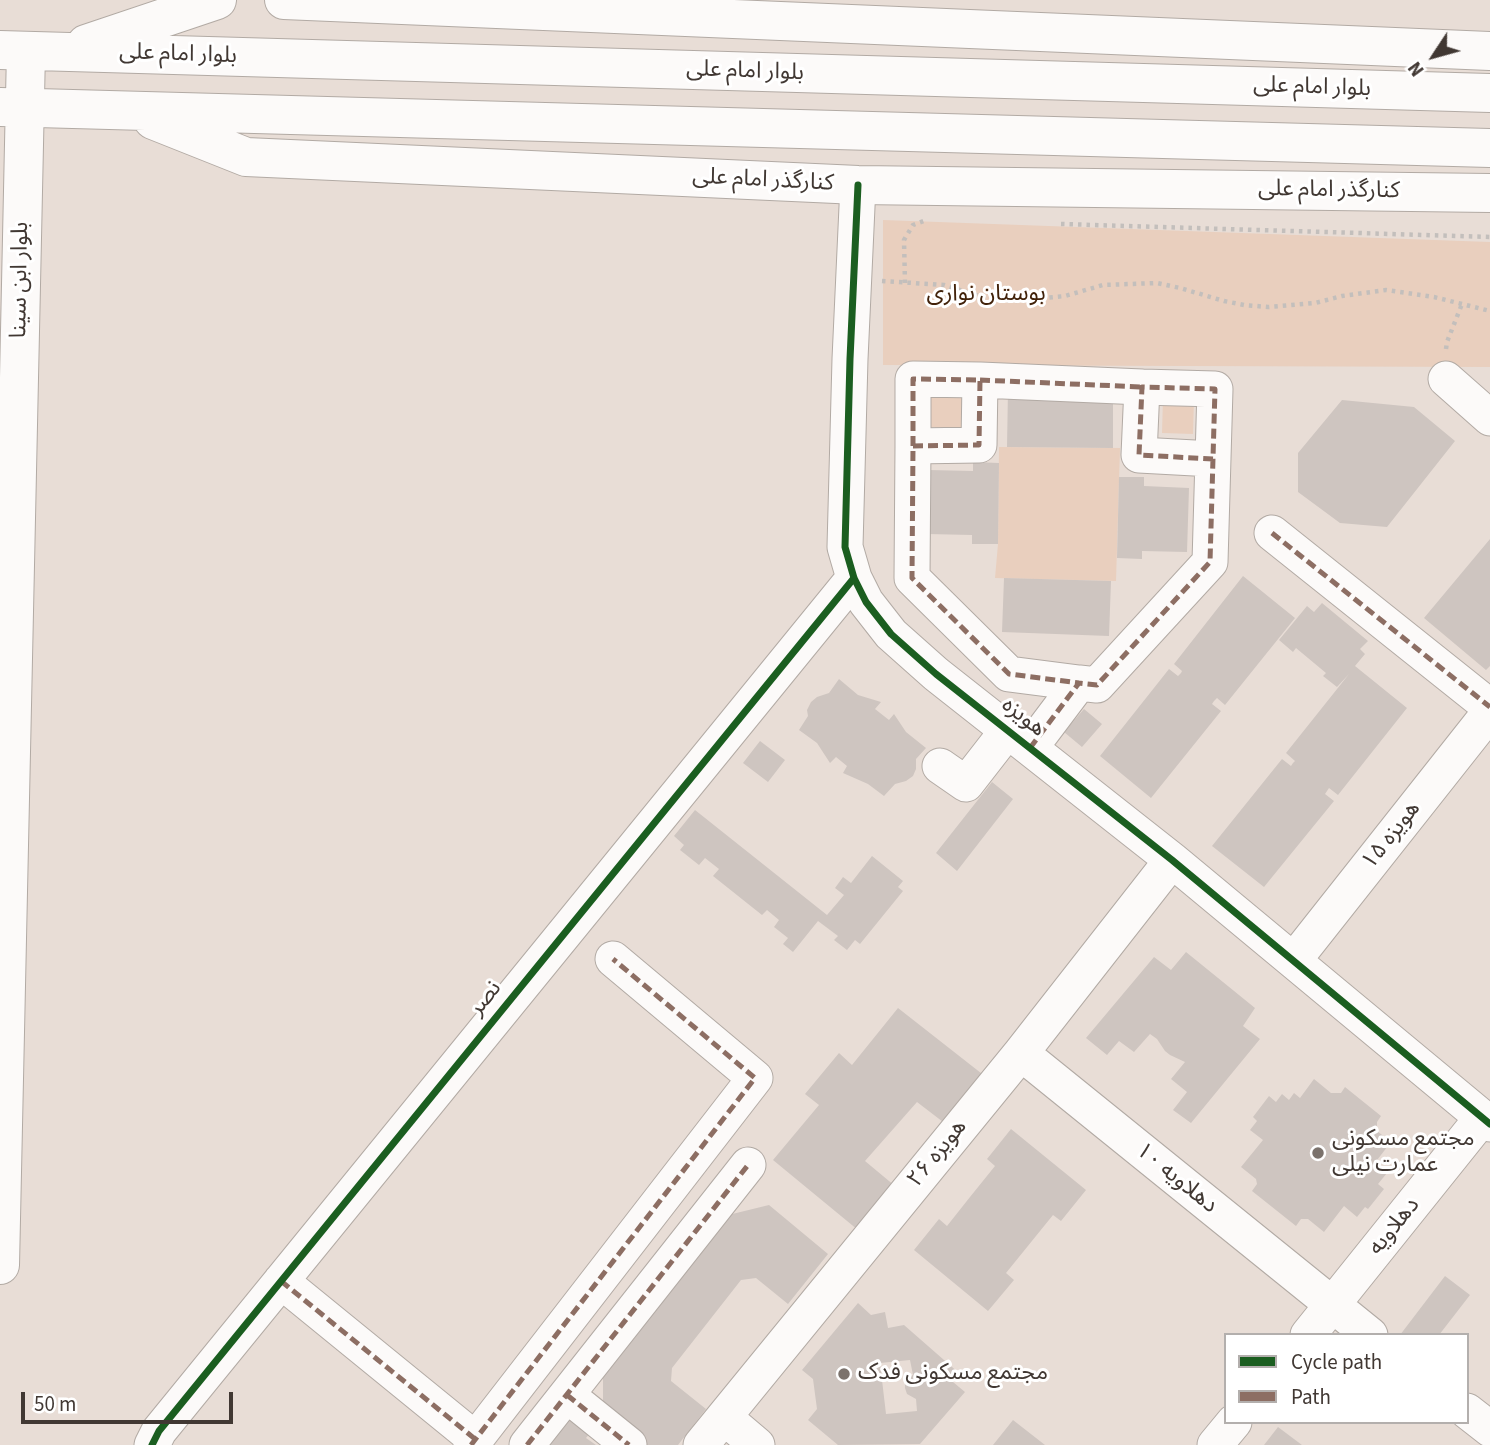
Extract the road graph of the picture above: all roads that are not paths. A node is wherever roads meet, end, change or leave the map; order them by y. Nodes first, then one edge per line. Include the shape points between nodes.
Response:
1 (217, 0) edge
2 (284, 0) edge
3 (30, 51) edge
4 (1490, 51) edge
5 (1490, 93) edge
6 (12, 108) edge
7 (129, 110) junction
8 (1490, 148) edge
9 (858, 185) junction
10 (1490, 193) edge
11 (1446, 379) road end
12 (979, 380) junction
13 (1142, 387) junction
14 (1490, 418) edge
15 (913, 446) junction
16 (1213, 459) junction
17 (1272, 533) dead end
18 (854, 578) junction
19 (1079, 683) junction
20 (1490, 710) edge
21 (1019, 739) junction
22 (940, 766) dead end
23 (1172, 860) junction
24 (613, 959) dead end
25 (1294, 960) junction
26 (1021, 1052) junction
27 (1486, 1121) edge
28 (748, 1165) dead end
29 (0, 1265) edge
30 (281, 1282) junction
31 (1332, 1305) junction
32 (1310, 1333) edge
33 (1367, 1333) edge
34 (567, 1395) junction
35 (1469, 1413) edge
36 (723, 1417) junction
37 (1232, 1424) edge
38 (1490, 1429) edge
39 (473, 1442) edge
40 (152, 1445) edge
41 (527, 1445) edge
42 (629, 1445) edge
43 (701, 1445) edge
44 (757, 1445) edge
45 (1215, 1445) edge

1 - 3 main road
2 - 4 main road
3 - 5 main road, بلوار امام علی
3 - 6 main road, بلوار ابن سینا
6 - 7 main road
6 - 29 main road, بلوار ابن سینا
7 - 8 main road
7 - 9 main road, کنارگذر امام علی via 246,157
9 - 10 main road, کنارگذر امام علی
9 - 18 street, هویزه via 845,547
11 - 14 street
12 - 13 street
12 - 15 street via 979,445
12 - 15 street via 913,379
13 - 16 street via 1139,455
13 - 16 street via 1215,389
15 - 19 street via 912,578 1009,674
16 - 19 street via 1210,562 1097,685
17 - 20 street
18 - 21 street, هویزه via 891,634
18 - 30 street, نصر
19 - 21 street
20 - 25 street, هویزه ۱۵
21 - 22 street via 966,784
21 - 23 street, هویزه
23 - 25 street, هویزه
23 - 26 street, هویزه ۲۶
24 - 39 street via 755,1078
25 - 27 street, هویزه
26 - 31 street, دهلاویه ۱۰
26 - 36 street, هویزه ۲۶
27 - 31 street, دهلاویه
28 - 34 street
30 - 39 street
30 - 40 street, نصر
31 - 32 street, دهلاویه
31 - 33 street, دهلاویه ۱۰
34 - 41 street
34 - 42 street
35 - 38 street
36 - 43 street, هویزه ۲۶
36 - 44 street
37 - 45 street

